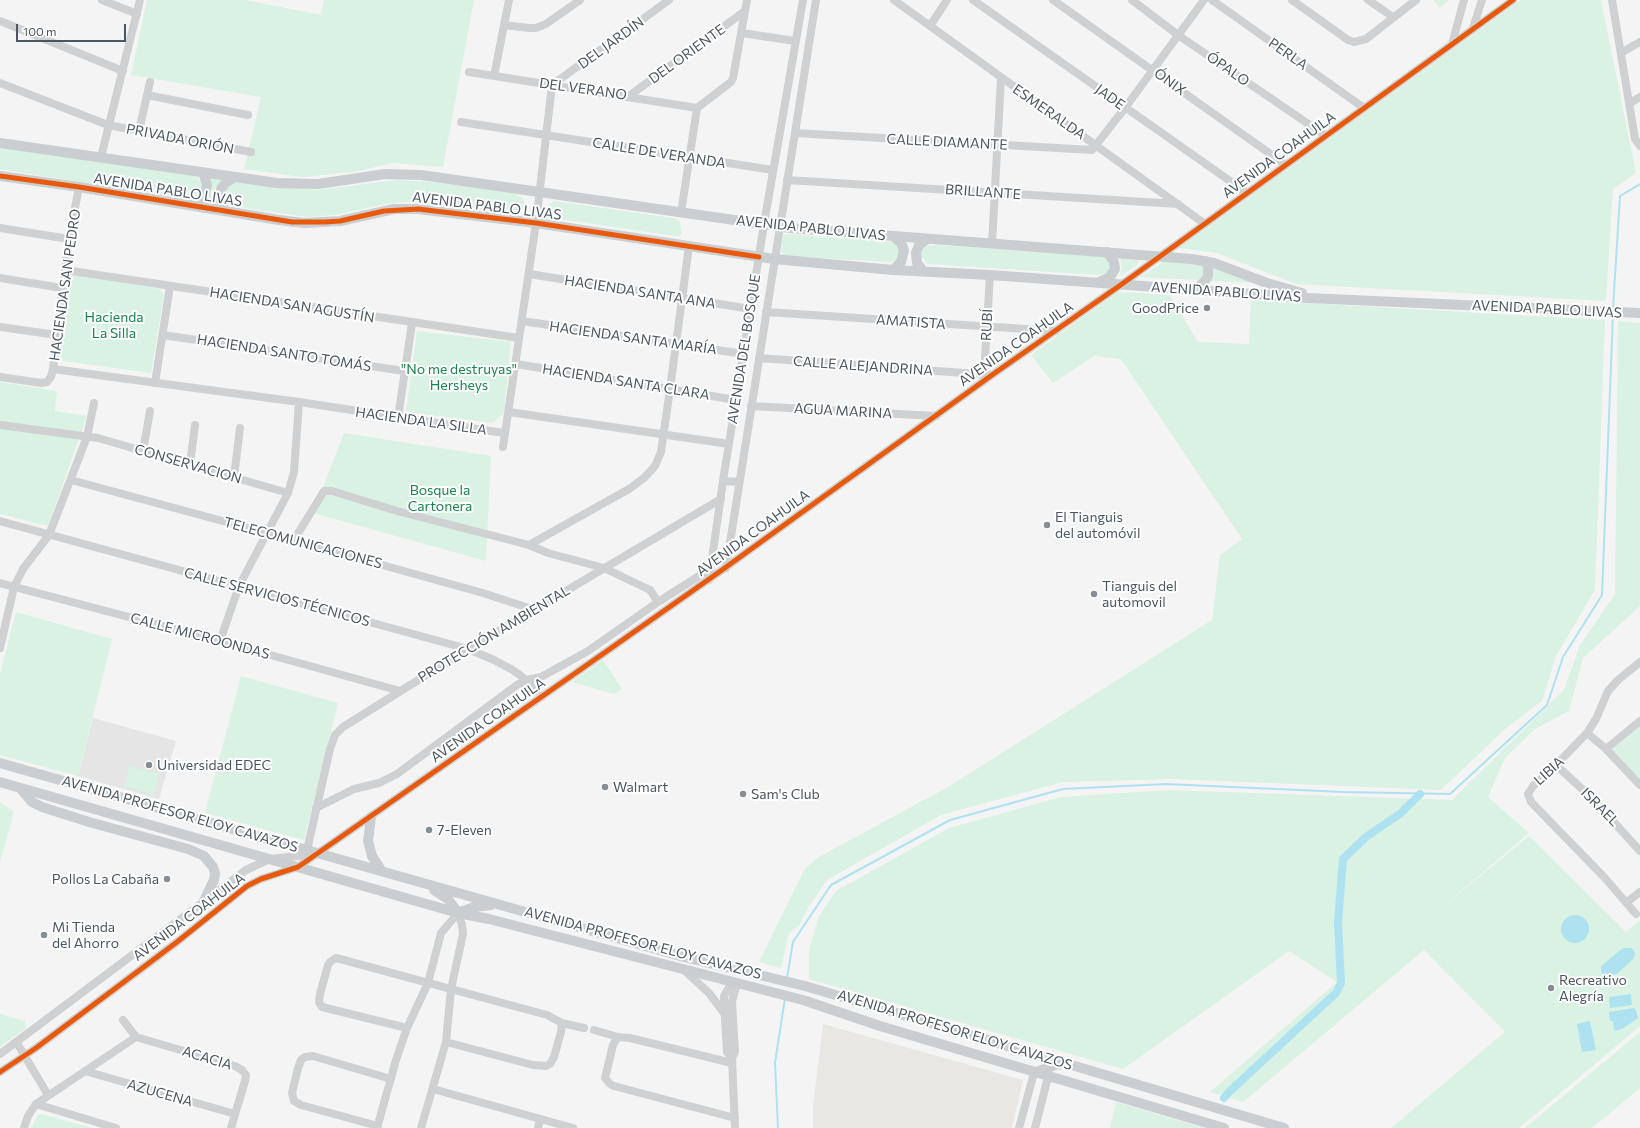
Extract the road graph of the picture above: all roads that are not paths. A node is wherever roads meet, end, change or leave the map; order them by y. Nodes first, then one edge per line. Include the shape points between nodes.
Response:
1 (102, 0) edge
2 (140, 0) edge
3 (509, 0) edge
4 (580, 0) edge
5 (670, 0) edge
6 (747, 0) edge
7 (802, 0) edge
8 (816, 0) edge
9 (894, 0) edge
10 (948, 0) edge
11 (973, 0) edge
12 (1053, 0) edge
13 (1132, 0) edge
14 (1204, 0) edge
15 (1212, 0) edge
16 (1292, 0) edge
17 (1368, 0) edge
18 (1416, 0) edge
19 (1464, 0) edge
20 (1482, 0) edge
21 (1513, 0) edge
22 (1613, 1) edge
23 (745, 11) junction
24 (137, 14) junction
25 (1393, 17) junction
26 (0, 21) edge
27 (504, 25) junction
28 (930, 26) junction
29 (1473, 28) junction
30 (742, 34) junction
31 (1178, 35) junction
32 (796, 41) junction
33 (1640, 42) edge
34 (1452, 44) junction
35 (1621, 53) junction
36 (1152, 70) junction
37 (123, 71) junction
38 (469, 72) dead end
39 (494, 76) junction
40 (1001, 78) junction
41 (150, 82) dead end
42 (0, 83) edge
43 (552, 85) junction
44 (146, 95) junction
45 (629, 96) junction
46 (1640, 97) edge
47 (1630, 103) junction
48 (697, 108) junction
49 (1125, 108) junction
50 (1364, 108) junction
51 (248, 115) dead end
52 (461, 122) dead end
53 (108, 125) junction
54 (139, 131) junction
55 (795, 133) junction
56 (546, 135) junction
57 (1326, 136) junction
58 (0, 142) edge
59 (997, 144) junction
60 (1097, 145) junction
61 (1640, 146) edge
62 (251, 152) dead end
63 (101, 157) junction
64 (690, 158) junction
65 (1286, 165) junction
66 (773, 170) junction
67 (203, 172) junction
68 (0, 176) edge
69 (235, 177) junction
70 (787, 180) junction
71 (79, 187) junction
72 (540, 192) junction
73 (994, 193) junction
74 (1247, 193) junction
75 (1178, 204) junction
76 (190, 205) junction
77 (224, 211) junction
78 (681, 213) junction
79 (536, 223) junction
80 (1205, 224) junction
81 (764, 225) junction
82 (780, 227) junction
83 (0, 228) edge
84 (894, 237) junction
85 (69, 239) junction
86 (926, 240) junction
87 (992, 244) junction
88 (689, 246) junction
89 (1106, 252) junction
90 (1161, 256) junction
91 (759, 257) junction
92 (774, 259) junction
93 (1206, 261) junction
94 (65, 270) junction
95 (893, 270) junction
96 (923, 271) junction
97 (529, 274) junction
98 (990, 275) junction
99 (0, 278) edge
100 (1097, 282) junction
101 (1122, 284) junction
102 (170, 286) junction
103 (62, 288) junction
104 (1196, 289) junction
105 (682, 299) junction
106 (1334, 300) junction
107 (751, 309) junction
108 (766, 312) junction
109 (1639, 313) edge
110 (522, 321) junction
111 (412, 323) junction
112 (0, 326) edge
113 (986, 326) junction
114 (1056, 331) junction
115 (58, 335) junction
116 (163, 335) junction
117 (519, 338) junction
118 (676, 344) junction
119 (744, 354) junction
120 (759, 358) junction
121 (516, 364) junction
122 (53, 369) junction
123 (404, 371) junction
124 (988, 375) junction
125 (0, 377) edge
126 (155, 383) junction
127 (670, 389) junction
128 (736, 400) junction
129 (299, 402) junction
130 (94, 403) dead end
131 (751, 406) junction
132 (150, 411) dead end
133 (509, 412) junction
134 (936, 416) junction
135 (398, 418) junction
136 (0, 425) edge
137 (195, 425) dead end
138 (240, 428) dead end
139 (504, 433) junction
140 (662, 435) junction
141 (87, 437) junction
142 (729, 444) junction
143 (503, 447) dead end
144 (143, 451) junction
145 (190, 464) junction
146 (234, 477) junction
147 (71, 480) junction
148 (723, 481) junction
149 (739, 482) junction
150 (288, 493) junction
151 (721, 499) junction
152 (0, 522) edge
153 (267, 533) junction
154 (49, 535) junction
155 (294, 540) junction
156 (529, 545) junction
157 (604, 568) junction
158 (726, 568) junction
159 (710, 569) junction
160 (709, 580) junction
161 (0, 583) edge
162 (239, 586) junction
163 (14, 587) junction
164 (658, 602) junction
165 (534, 610) junction
166 (220, 641) junction
167 (0, 644) edge
168 (468, 649) junction
169 (1640, 662) edge
170 (526, 680) junction
171 (400, 691) junction
172 (542, 697) junction
173 (1640, 721) edge
174 (1587, 733) junction
175 (1606, 749) junction
176 (0, 763) edge
177 (1556, 765) junction
178 (0, 782) edge
179 (1640, 785) edge
180 (20, 788) junction
181 (316, 808) junction
182 (371, 817) junction
183 (202, 839) junction
184 (164, 842) junction
185 (307, 850) junction
186 (1640, 851) edge
187 (318, 853) junction
188 (270, 859) junction
189 (256, 864) junction
190 (298, 867) junction
191 (381, 870) junction
192 (268, 876) junction
193 (423, 883) junction
194 (1640, 892) edge
195 (1627, 902) junction
196 (200, 903) junction
197 (504, 906) junction
198 (458, 913) junction
199 (1636, 914) dead end
200 (208, 918) junction
201 (684, 970) junction
202 (428, 983) junction
203 (735, 983) junction
204 (451, 989) junction
205 (726, 1017) junction
206 (123, 1020) dead end
207 (562, 1023) junction
208 (407, 1028) junction
209 (584, 1028) dead end
210 (594, 1030) dead end
211 (136, 1037) junction
212 (618, 1037) junction
213 (446, 1042) junction
214 (17, 1043) junction
215 (1023, 1051) junction
216 (0, 1054) edge
217 (25, 1056) junction
218 (732, 1060) junction
219 (1070, 1065) junction
220 (85, 1071) junction
221 (0, 1072) edge
222 (1041, 1073) junction
223 (391, 1079) junction
224 (433, 1089) junction
225 (48, 1095) junction
226 (36, 1104) junction
227 (235, 1114) junction
228 (735, 1118) junction
229 (540, 1119) junction
230 (378, 1127) edge
231 (24, 1128) edge
232 (116, 1128) edge
233 (231, 1128) edge
234 (421, 1128) edge
235 (538, 1128) edge
236 (573, 1128) edge
237 (736, 1128) edge
238 (1019, 1128) edge
239 (1035, 1128) edge
240 (1224, 1128) edge
241 (1284, 1128) edge

1 - 24 street
2 - 24 street
3 - 27 street
4 - 27 street via 536,28
5 - 43 street, DEL JARDÍN
6 - 23 street
7 - 32 street, AVENIDA DEL BOSQUE
8 - 55 street, AVENIDA DEL BOSQUE
9 - 28 street, ESMERALDA
10 - 28 street
11 - 49 street, JADE
12 - 36 street, ÓNIX
13 - 31 street, ÓPALO
14 - 31 street
15 - 50 street, PERLA
16 - 25 street via 1354,42 1366,39
17 - 25 street
18 - 25 street
19 - 34 street
20 - 29 street
21 - 29 street, AVENIDA COAHUILA
22 - 35 street
23 - 30 street
23 - 45 street, DEL ORIENTE
24 - 37 street
26 - 37 street
27 - 39 street
28 - 40 street, ESMERALDA
29 - 34 street, AVENIDA COAHUILA
30 - 32 street
30 - 48 street via 734,78
31 - 36 street
31 - 57 street, ÓPALO
32 - 66 street, AVENIDA DEL BOSQUE
33 - 35 street
34 - 50 street, AVENIDA COAHUILA
35 - 47 street
36 - 49 street
36 - 65 street, ÓNIX
37 - 53 street
38 - 39 street, DEL VERANO
39 - 43 street, DEL VERANO
40 - 59 street
40 - 60 street, ESMERALDA
41 - 44 street
42 - 53 street, PRIVADA ORIÓN
43 - 45 street, DEL VERANO
43 - 56 street
44 - 51 street
44 - 54 street
45 - 48 street, DEL VERANO
46 - 47 street
47 - 61 street via 1635,139
48 - 64 street
49 - 60 street
49 - 74 street, JADE
50 - 57 street, AVENIDA COAHUILA
52 - 56 street, CALLE DE VERANDA
53 - 54 street, PRIVADA ORIÓN
53 - 63 street
54 - 62 street, PRIVADA ORIÓN
55 - 59 street, CALLE DIAMANTE
55 - 70 street, AVENIDA DEL BOSQUE
56 - 64 street, CALLE DE VERANDA
56 - 72 street
57 - 65 street, AVENIDA COAHUILA
58 - 63 main road, AVENIDA PABLO LIVAS
59 - 60 street, CALLE DIAMANTE via 1090,151
59 - 73 street
60 - 75 street, ESMERALDA
63 - 67 main road, AVENIDA PABLO LIVAS
64 - 66 street, CALLE DE VERANDA
64 - 78 street
65 - 74 street, AVENIDA COAHUILA
66 - 81 street, AVENIDA DEL BOSQUE
67 - 69 main road, AVENIDA PABLO LIVAS
67 - 76 main road via 207,185 205,194 200,201
68 - 71 main road, AVENIDA PABLO LIVAS
69 - 72 main road, AVENIDA PABLO LIVAS via 302,185 385,174 406,174
69 - 77 main road via 221,189 220,198
70 - 73 street, BRILLANTE
70 - 82 street, AVENIDA DEL BOSQUE
71 - 76 main road, AVENIDA PABLO LIVAS
71 - 85 street, HACIENDA SAN PEDRO
72 - 78 main road, AVENIDA PABLO LIVAS
72 - 79 street
73 - 75 street, BRILLANTE
73 - 87 street
74 - 80 street, AVENIDA COAHUILA
75 - 80 street, ESMERALDA
76 - 77 main road, AVENIDA PABLO LIVAS
77 - 79 main road, AVENIDA PABLO LIVAS via 315,223 384,211 418,209
78 - 81 main road, AVENIDA PABLO LIVAS
79 - 88 main road, AVENIDA PABLO LIVAS
79 - 97 street
80 - 90 street, AVENIDA COAHUILA
81 - 82 main road, AVENIDA PABLO LIVAS
81 - 91 street, AVENIDA DEL BOSQUE
82 - 84 main road, AVENIDA PABLO LIVAS
82 - 92 street, AVENIDA DEL BOSQUE
83 - 85 street
84 - 86 main road, AVENIDA PABLO LIVAS
84 - 95 main road via 902,243 904,250 901,262
85 - 94 street, HACIENDA SAN PEDRO
86 - 87 main road, AVENIDA PABLO LIVAS
86 - 96 main road via 919,245 916,253 917,263
87 - 89 main road, AVENIDA PABLO LIVAS
88 - 91 main road, AVENIDA PABLO LIVAS
88 - 105 street
89 - 90 main road, AVENIDA PABLO LIVAS
89 - 100 main road via 1114,262 1115,269 1110,277
90 - 93 main road, AVENIDA PABLO LIVAS
90 - 101 street, AVENIDA COAHUILA
91 - 92 main road, AVENIDA PABLO LIVAS
91 - 107 street, AVENIDA DEL BOSQUE
92 - 95 main road, AVENIDA PABLO LIVAS
92 - 108 street, AVENIDA DEL BOSQUE
93 - 104 main road via 1208,276
93 - 106 main road, AVENIDA PABLO LIVAS via 1284,289
94 - 102 street, HACIENDA SAN AGUSTÍN
94 - 103 street, HACIENDA SAN PEDRO
95 - 96 main road, AVENIDA PABLO LIVAS
96 - 98 main road, AVENIDA PABLO LIVAS
97 - 105 street, HACIENDA SANTA ANA
97 - 110 street
98 - 100 main road, AVENIDA PABLO LIVAS
98 - 113 street, RUBÍ
99 - 103 street
100 - 101 main road, AVENIDA PABLO LIVAS
101 - 104 main road, AVENIDA PABLO LIVAS
101 - 114 street, AVENIDA COAHUILA
102 - 111 street, HACIENDA SAN AGUSTÍN
102 - 116 street
103 - 115 street, HACIENDA SAN PEDRO
104 - 106 main road, AVENIDA PABLO LIVAS
105 - 107 street, HACIENDA SANTA ANA
105 - 118 street
106 - 109 main road, AVENIDA PABLO LIVAS
107 - 119 street, AVENIDA DEL BOSQUE
108 - 113 street, AMATISTA
108 - 120 street, AVENIDA DEL BOSQUE
110 - 117 street
110 - 118 street, HACIENDA SANTA MARÍA
111 - 117 street, HACIENDA SAN AGUSTÍN
111 - 123 street
112 - 115 street
113 - 114 street, AMATISTA
113 - 124 street, RUBÍ
114 - 124 street, AVENIDA COAHUILA
115 - 122 street, HACIENDA SAN PEDRO
116 - 123 street, HACIENDA SANTO TOMÁS
116 - 126 street
117 - 121 street
118 - 119 street, HACIENDA SANTA MARÍA
118 - 127 street
119 - 128 street, AVENIDA DEL BOSQUE
120 - 124 street, CALLE ALEJANDRINA
120 - 131 street, AVENIDA DEL BOSQUE
121 - 127 street, HACIENDA SANTA CLARA
121 - 133 street
122 - 125 street, HACIENDA SAN PEDRO via 47,382 37,383
122 - 126 street, HACIENDA LA SILLA
123 - 135 street
124 - 134 street, AVENIDA COAHUILA
126 - 129 street, HACIENDA LA SILLA
127 - 128 street, HACIENDA SANTA CLARA
127 - 140 street
128 - 142 street, AVENIDA DEL BOSQUE
129 - 135 street, HACIENDA LA SILLA
129 - 150 street via 294,472
130 - 141 street
131 - 134 street, AGUA MARINA
131 - 149 street, AVENIDA DEL BOSQUE
132 - 144 street
133 - 139 street
133 - 140 street
134 - 158 street, AVENIDA COAHUILA
135 - 139 street, HACIENDA LA SILLA
136 - 141 street, CONSERVACION
137 - 145 street
138 - 146 street
139 - 143 street
140 - 142 street
140 - 156 street via 659,459 644,478
141 - 144 street, CONSERVACION
141 - 147 street
142 - 148 street, AVENIDA DEL BOSQUE
144 - 145 street, CONSERVACION
145 - 146 street, CONSERVACION
146 - 150 street, CONSERVACION
147 - 153 street, TELECOMUNICACIONES
147 - 154 street
148 - 149 street
148 - 151 street, AVENIDA DEL BOSQUE
149 - 158 street, AVENIDA DEL BOSQUE
150 - 153 street
151 - 157 street, PROTECCIÓN AMBIENTAL
151 - 159 street, AVENIDA DEL BOSQUE
152 - 154 street, CALLE SERVICIOS TÉCNICOS
153 - 155 street, TELECOMUNICACIONES
153 - 162 street
154 - 162 street, CALLE SERVICIOS TÉCNICOS
154 - 163 street via 23,569
155 - 156 street via 327,490
155 - 165 street, TELECOMUNICACIONES via 483,593
156 - 157 street via 548,553
157 - 164 street via 650,590
157 - 165 street, PROTECCIÓN AMBIENTAL
158 - 160 street, AVENIDA COAHUILA
159 - 160 street, AVENIDA DEL BOSQUE
159 - 164 street
160 - 172 street, AVENIDA COAHUILA
161 - 163 street, CALLE MICROONDAS
162 - 166 street
162 - 168 street, CALLE SERVICIOS TÉCNICOS
163 - 166 street, CALLE MICROONDAS
163 - 167 street
164 - 170 street via 588,651 541,676
165 - 168 street, PROTECCIÓN AMBIENTAL
166 - 171 street, CALLE MICROONDAS
168 - 170 street, CALLE SERVICIOS TÉCNICOS via 503,664
168 - 171 street, PROTECCIÓN AMBIENTAL
169 - 174 street, LIBIA via 1608,691
170 - 172 street, CALLE SERVICIOS TÉCNICOS
170 - 181 street via 495,700 397,774 379,783 354,789
171 - 181 street, PROTECCIÓN AMBIENTAL via 343,727 335,735
172 - 182 street, AVENIDA COAHUILA
173 - 175 street
174 - 175 street
174 - 177 street, LIBIA
175 - 179 street
176 - 185 main road, AVENIDA PROFESOR ELOY CAVAZOS
177 - 186 street, ISRAEL via 1593,799
177 - 195 street, LIBIA via 1530,788 1530,799
178 - 180 main road, AVENIDA PROFESOR ELOY CAVAZOS
180 - 183 main road, AVENIDA PROFESOR ELOY CAVAZOS
180 - 184 main road via 32,802 42,807
181 - 185 street, PROTECCIÓN AMBIENTAL
182 - 187 street, AVENIDA COAHUILA
182 - 191 main road via 368,841 372,856
183 - 184 main road
183 - 188 main road, AVENIDA PROFESOR ELOY CAVAZOS
184 - 196 main road via 188,848 204,856 214,867 214,880
185 - 187 main road, AVENIDA PROFESOR ELOY CAVAZOS
187 - 188 street, AVENIDA COAHUILA
187 - 190 street, AVENIDA COAHUILA
187 - 191 main road, AVENIDA PROFESOR ELOY CAVAZOS
188 - 189 street, AVENIDA COAHUILA
188 - 190 main road, AVENIDA PROFESOR ELOY CAVAZOS
189 - 192 street via 269,867
189 - 196 street, AVENIDA COAHUILA
190 - 192 street, AVENIDA COAHUILA
190 - 198 main road, AVENIDA PROFESOR ELOY CAVAZOS
191 - 193 main road, AVENIDA PROFESOR ELOY CAVAZOS
192 - 200 street, AVENIDA COAHUILA via 247,886
193 - 197 main road, AVENIDA PROFESOR ELOY CAVAZOS
193 - 198 main road via 448,899
194 - 195 street
195 - 199 street, LIBIA
196 - 200 street via 195,910 196,915
196 - 214 street, AVENIDA COAHUILA
197 - 198 main road via 481,905
197 - 215 main road, AVENIDA PROFESOR ELOY CAVAZOS via 684,957 805,986
198 - 201 main road, AVENIDA PROFESOR ELOY CAVAZOS
198 - 202 street via 441,933
198 - 204 street via 463,934
200 - 217 street, AVENIDA COAHUILA
201 - 203 main road, AVENIDA PROFESOR ELOY CAVAZOS
201 - 205 street via 715,999
202 - 204 street
202 - 208 street
202 - 208 street via 340,959 333,960 328,965 320,994 319,1002 322,1007
203 - 205 street via 724,996
203 - 218 street via 732,1001 735,1052
203 - 222 main road, AVENIDA PROFESOR ELOY CAVAZOS via 803,1000 880,1026
204 - 207 street via 547,1015
204 - 213 street
205 - 218 street via 727,1052
206 - 211 street
207 - 209 street
207 - 213 street via 554,1057 546,1066 533,1066
208 - 223 street
210 - 212 street
211 - 220 street
211 - 227 street, ACACIA via 242,1070 246,1075
212 - 218 street
212 - 228 street via 613,1045 605,1075 606,1081 610,1084
213 - 224 street
214 - 216 street, AVENIDA COAHUILA
214 - 217 street
215 - 219 main road, AVENIDA PROFESOR ELOY CAVAZOS
215 - 222 main road via 1031,1056
217 - 221 street, AVENIDA COAHUILA
217 - 225 street
218 - 228 street
219 - 222 main road via 1055,1065
219 - 241 main road, AVENIDA PROFESOR ELOY CAVAZOS
220 - 225 street
220 - 227 street, AZUCENA
222 - 238 street
222 - 239 street
222 - 240 main road, AVENIDA PROFESOR ELOY CAVAZOS
223 - 230 street
223 - 230 street via 313,1056 301,1060 298,1068 292,1093 297,1104
224 - 229 street
224 - 234 street
225 - 226 street
226 - 231 street
226 - 232 street
227 - 233 street, ACACIA
228 - 237 street
229 - 235 street
229 - 236 street

